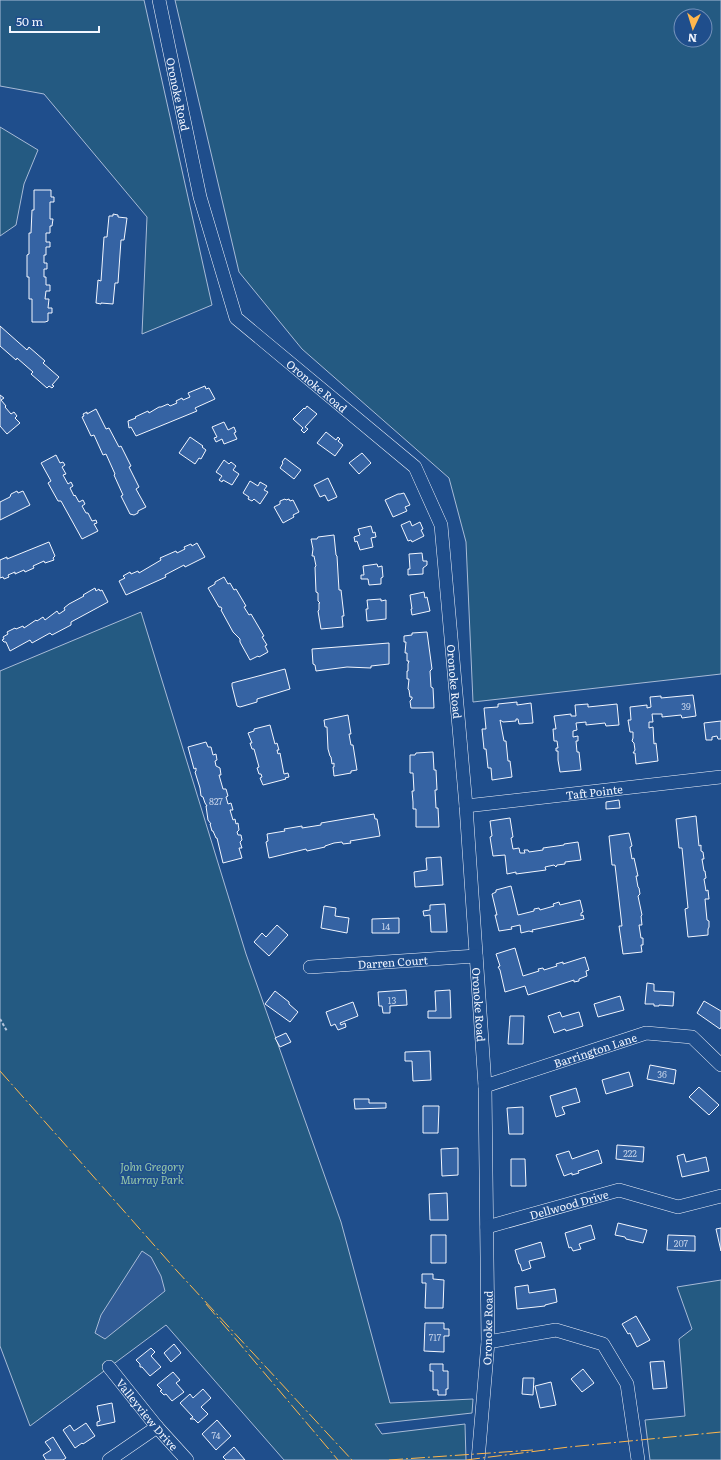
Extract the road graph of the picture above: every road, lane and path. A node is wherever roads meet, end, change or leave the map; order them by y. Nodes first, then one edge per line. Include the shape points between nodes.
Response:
1 (159, 0) edge
2 (721, 777) edge
3 (466, 806) junction
4 (476, 956) junction
5 (310, 967) dead end
6 (0, 1019) edge
7 (7, 1031) dead end
8 (721, 1065) edge
9 (485, 1086) junction
10 (721, 1196) edge
11 (487, 1227) junction
12 (488, 1342) junction
13 (109, 1367) dead end
14 (157, 1427) junction
15 (109, 1460) edge
16 (187, 1460) edge
17 (478, 1460) edge
18 (638, 1460) edge

1 - 3 street, Oronoke Road via 200,197 236,318 416,467 441,525
2 - 3 street, Taft Pointe
3 - 4 street, Oronoke Road
4 - 5 street, Darren Court
4 - 9 street, Oronoke Road
6 - 7 path
8 - 9 street, Barrington Lane via 692,1037 646,1032
9 - 11 street, Oronoke Road
10 - 11 street, Dellwood Drive via 678,1206 619,1190
11 - 12 street, Oronoke Road
12 - 17 street, Oronoke Road
12 - 18 street via 556,1330 603,1344 627,1384
13 - 14 street, Valleyview Drive
14 - 15 street
14 - 16 street, Valleyview Drive

